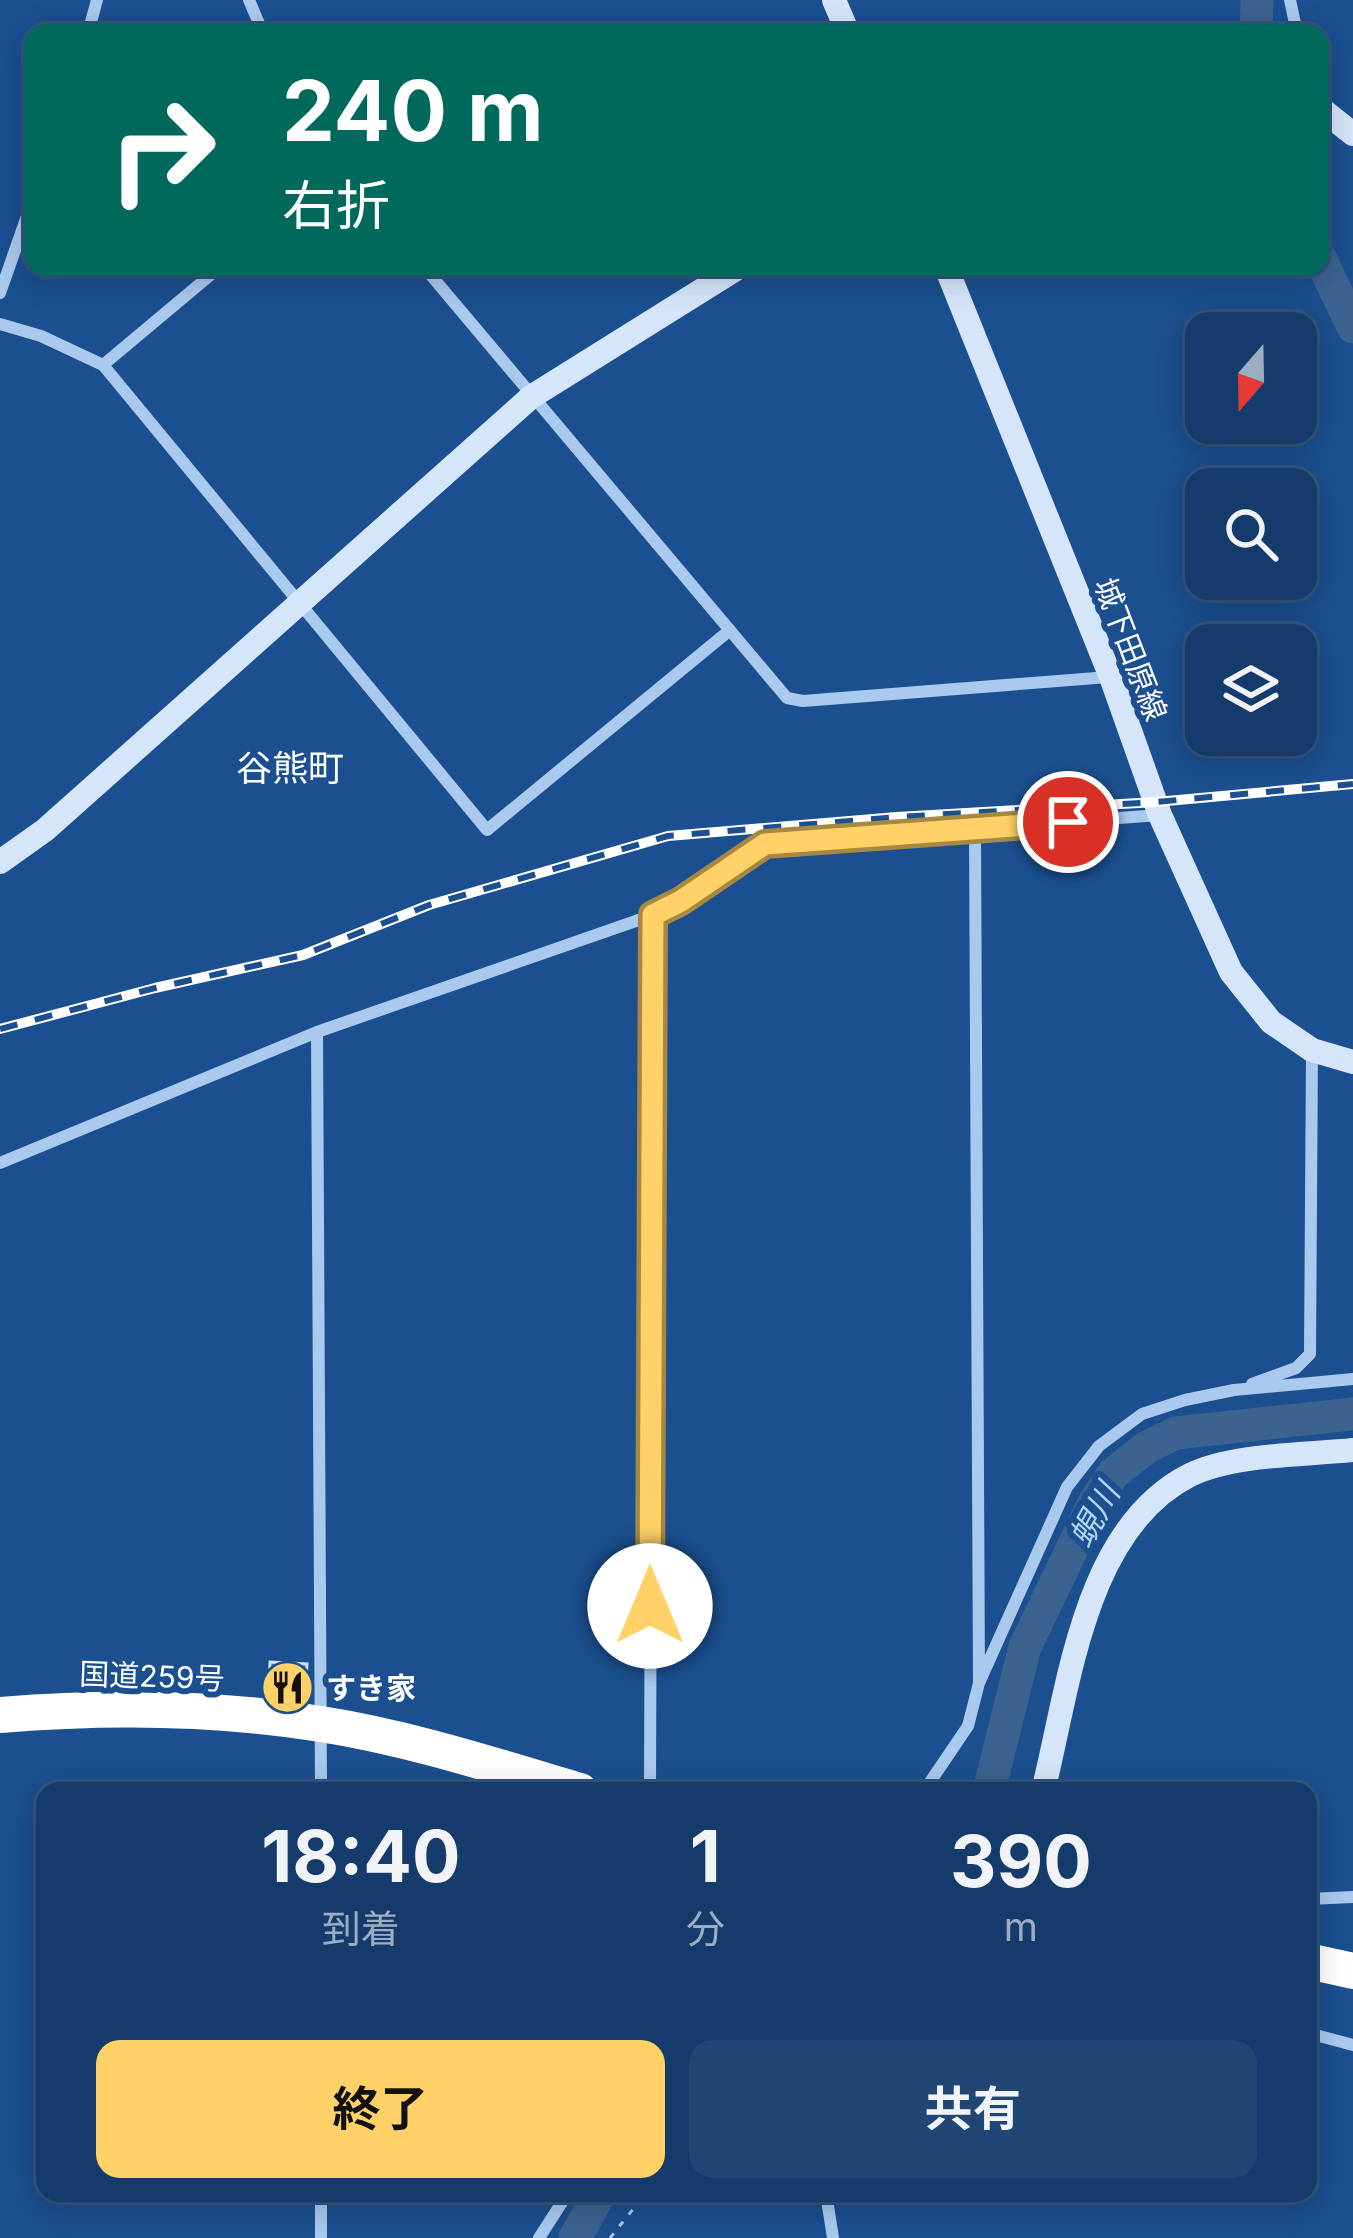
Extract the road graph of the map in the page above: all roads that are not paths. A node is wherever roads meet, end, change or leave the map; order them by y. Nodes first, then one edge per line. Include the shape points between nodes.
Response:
1 (1329, 115) edge
2 (1353, 134) edge
3 (24, 221) edge
4 (4, 269) edge
5 (209, 276) edge
6 (431, 276) edge
7 (725, 276) edge
8 (950, 276) edge
9 (0, 293) edge
10 (0, 324) edge
11 (103, 364) junction
12 (531, 397) junction
13 (296, 603) junction
14 (730, 630) junction
15 (1112, 677) junction
16 (1160, 815) junction
17 (975, 829) junction
18 (0, 862) edge
19 (653, 915) junction
20 (317, 1033) junction
21 (1312, 1050) junction
22 (1353, 1062) edge
23 (0, 1163) edge
24 (1353, 1378) edge
25 (1234, 1390) junction
26 (1353, 1450) edge
27 (979, 1684) junction
28 (0, 1715) edge
29 (322, 1724) junction
30 (321, 1782) edge
31 (550, 1782) edge
32 (650, 1782) edge
33 (930, 1782) edge
34 (1045, 1782) edge
35 (1353, 1897) edge
36 (1317, 1899) edge
37 (1317, 1963) edge
38 (1353, 1971) edge
39 (1317, 2035) edge
40 (1353, 2045) edge
41 (321, 2202) edge
42 (562, 2202) edge
43 (827, 2202) edge
44 (320, 2238) edge
45 (539, 2238) edge
46 (833, 2238) edge

1 - 2 street
3 - 4 street
4 - 9 street
5 - 11 street
6 - 12 street
7 - 12 street
8 - 15 street, 城下田原線
10 - 11 street
11 - 13 street
12 - 13 street
12 - 14 street
13 - 14 street via 487,830
13 - 18 street
14 - 15 street via 787,698 802,701
15 - 16 street, 城下田原線
16 - 17 street
16 - 21 street, 城下田原線 via 1231,972 1271,1022
17 - 19 street via 765,844
17 - 27 street
19 - 20 street
19 - 32 street
20 - 23 street
20 - 29 street
21 - 22 street, 城下田原線
21 - 25 street via 1310,1354 1296,1368
24 - 25 street
25 - 27 street via 1142,1414 1099,1446 1067,1487
26 - 34 street via 1220,1465 1190,1475 1134,1520 1088,1609
27 - 33 street via 968,1726
28 - 29 highway, 国道259号 via 193,1710
29 - 30 street
29 - 31 highway, 国道259号
35 - 36 street
37 - 38 highway
39 - 40 street
41 - 44 street
42 - 45 street
43 - 46 street

